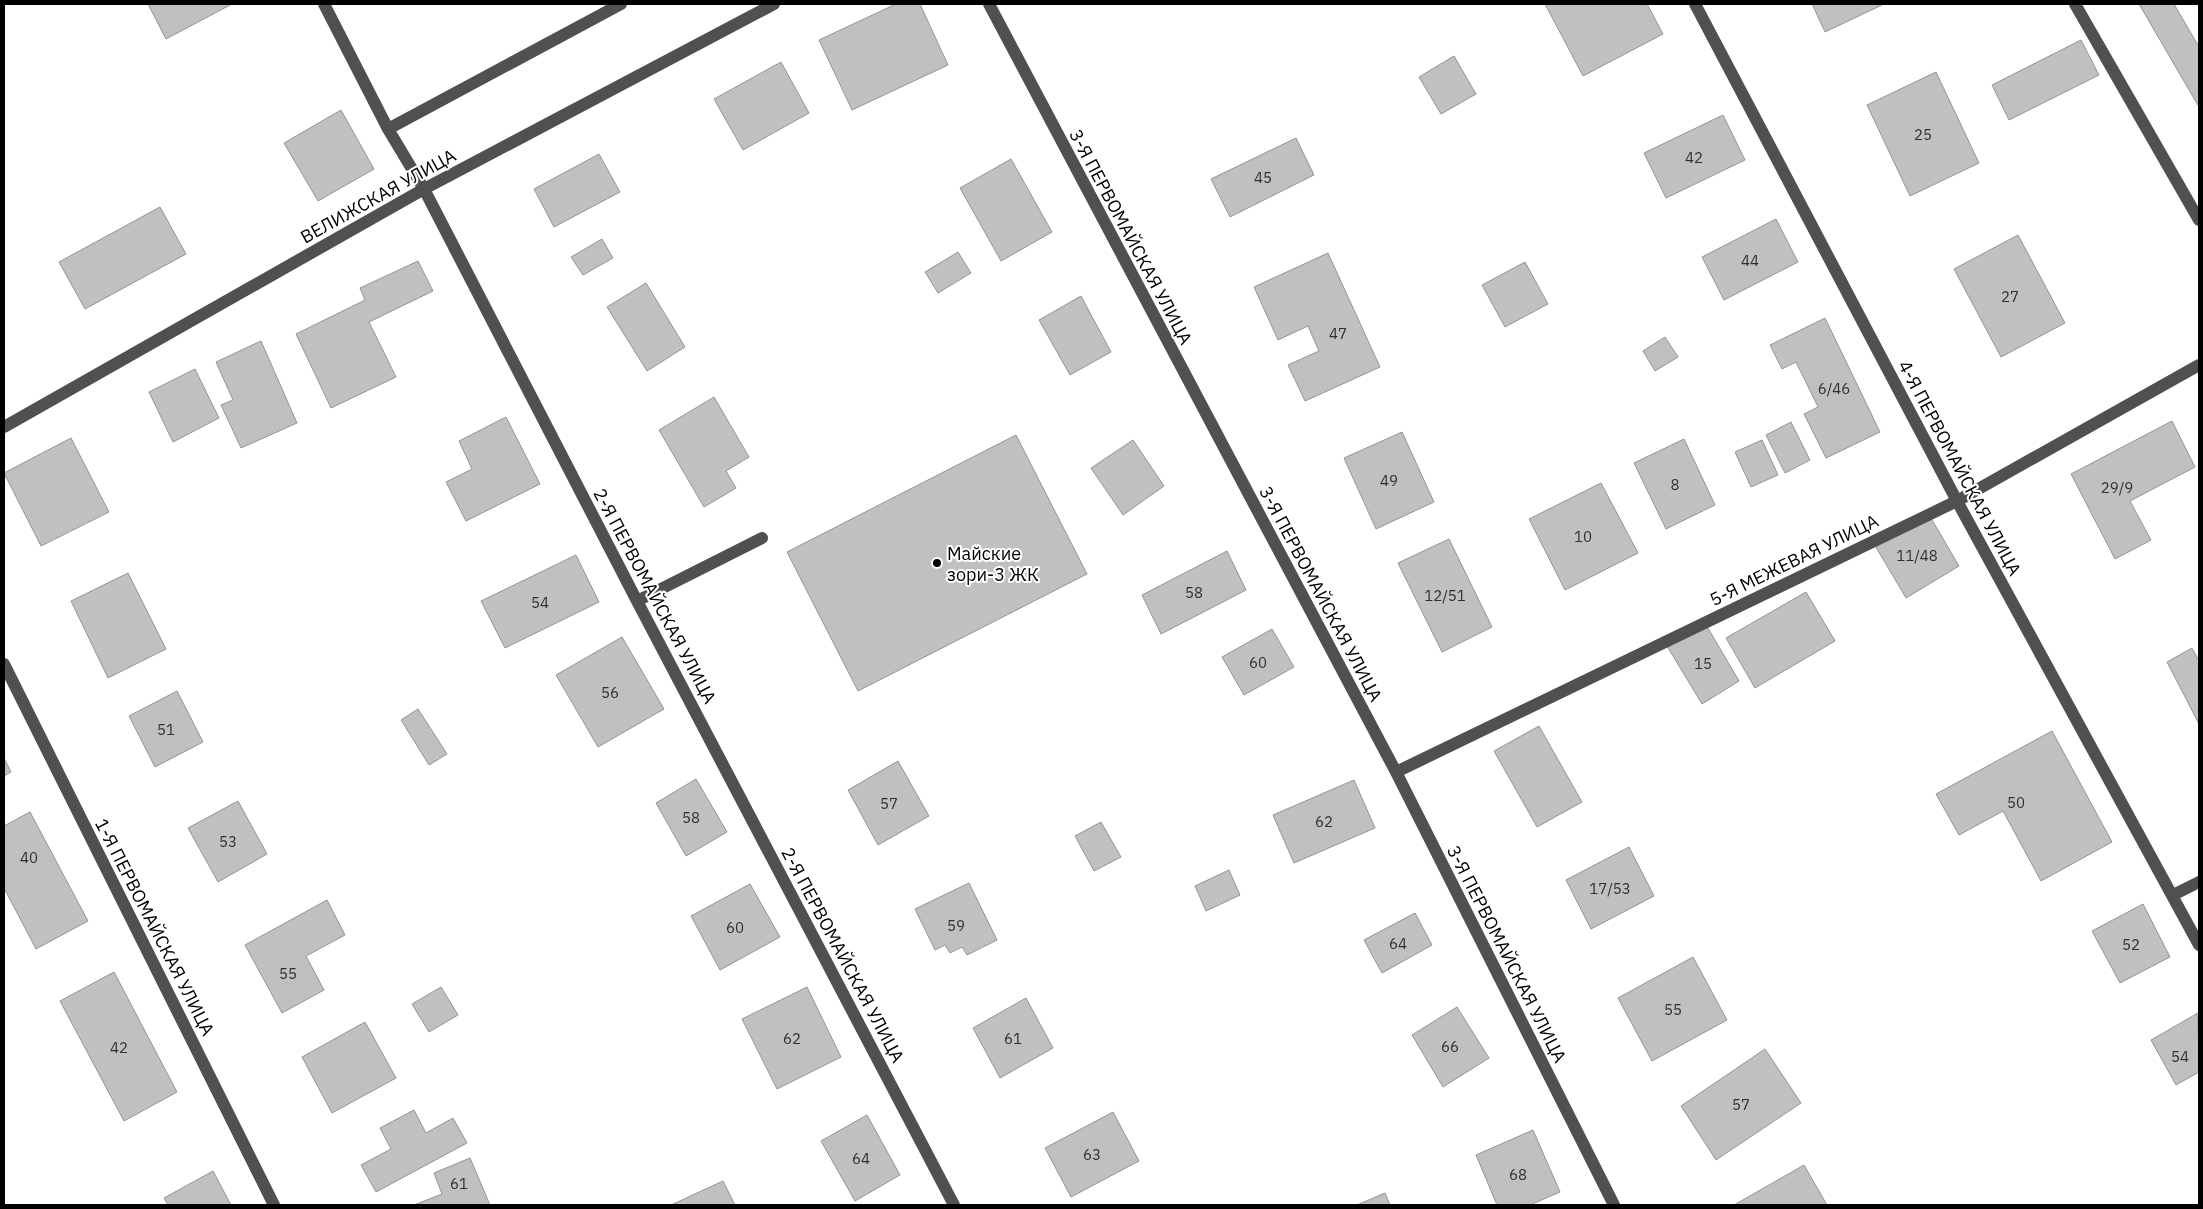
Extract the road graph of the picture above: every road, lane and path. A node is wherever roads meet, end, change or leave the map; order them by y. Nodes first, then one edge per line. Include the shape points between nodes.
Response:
1 (324, 4) edge
2 (621, 4) edge
3 (774, 4) edge
4 (989, 4) edge
5 (1695, 4) edge
6 (2075, 4) edge
7 (388, 129) junction
8 (424, 190) junction
9 (2199, 220) edge
10 (2199, 364) edge
11 (4, 427) edge
12 (1957, 501) junction
13 (762, 538) dead end
14 (637, 601) junction
15 (4, 664) edge
16 (1396, 772) junction
17 (2199, 882) edge
18 (2173, 895) junction
19 (2199, 945) edge
20 (274, 1205) edge
21 (954, 1205) edge
22 (1614, 1205) edge

1 - 7 street, 2-Я ПЕРВОМАЙСКАЯ УЛИЦА
2 - 7 street
3 - 8 street, ВЕЛИЖСКАЯ УЛИЦА
4 - 16 street, 3-Я ПЕРВОМАЙСКАЯ УЛИЦА
5 - 12 street, 4-Я ПЕРВОМАЙСКАЯ УЛИЦА
6 - 9 street
7 - 8 street, 2-Я ПЕРВОМАЙСКАЯ УЛИЦА
8 - 11 street, ВЕЛИЖСКАЯ УЛИЦА
8 - 14 street, 2-Я ПЕРВОМАЙСКАЯ УЛИЦА
10 - 12 street, 5-Я МЕЖЕВАЯ УЛИЦА
12 - 16 street, 5-Я МЕЖЕВАЯ УЛИЦА
12 - 18 street, 4-Я ПЕРВОМАЙСКАЯ УЛИЦА
13 - 14 street
14 - 21 street, 2-Я ПЕРВОМАЙСКАЯ УЛИЦА
15 - 20 street, 1-Я ПЕРВОМАЙСКАЯ УЛИЦА
16 - 22 street, 3-Я ПЕРВОМАЙСКАЯ УЛИЦА
17 - 18 street
18 - 19 street, 4-Я ПЕРВОМАЙСКАЯ УЛИЦА

